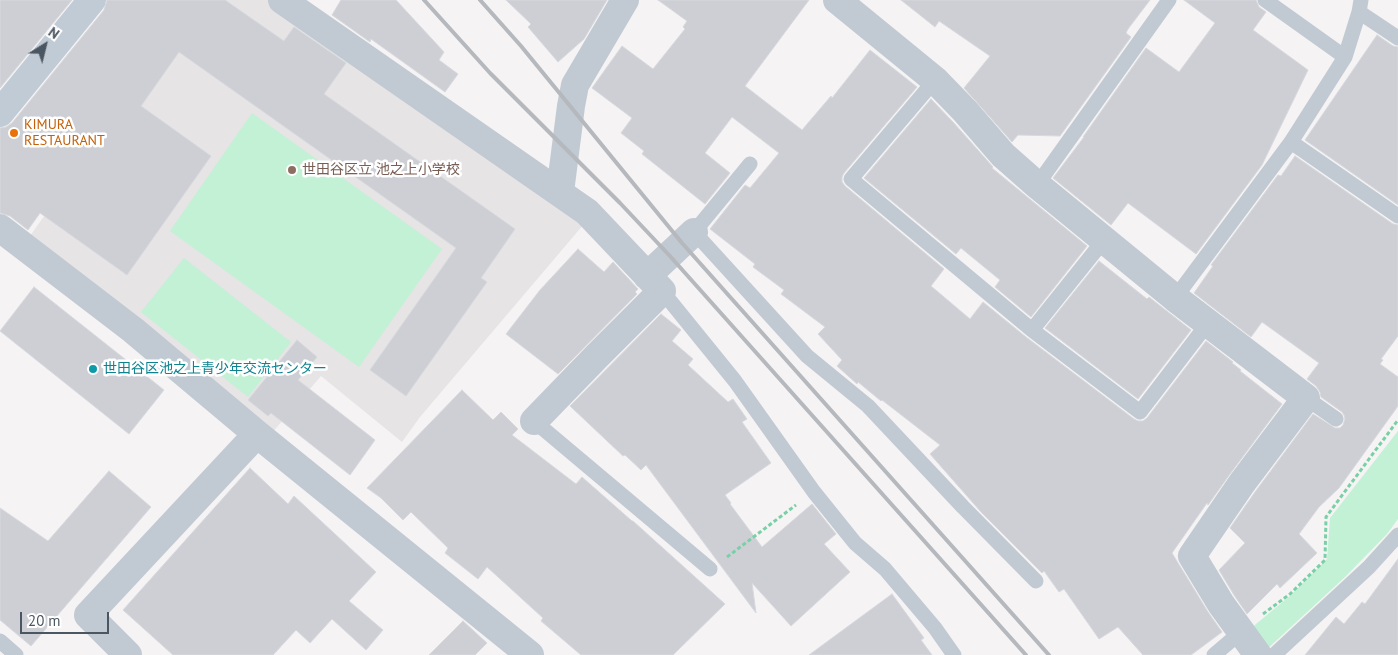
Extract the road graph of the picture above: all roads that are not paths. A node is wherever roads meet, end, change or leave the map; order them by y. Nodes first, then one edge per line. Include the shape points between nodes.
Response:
1 (92, 0) edge
2 (282, 0) edge
3 (625, 0) edge
4 (1168, 0) edge
5 (1265, 0) edge
6 (844, 2) edge
7 (1360, 6) edge
8 (1398, 38) edge
9 (1345, 57) junction
10 (935, 80) junction
11 (0, 114) edge
12 (1290, 142) junction
13 (750, 164) dead end
14 (1037, 185) junction
15 (560, 192) junction
16 (1398, 216) edge
17 (0, 228) edge
18 (694, 232) junction
19 (1104, 240) junction
20 (654, 284) junction
21 (1175, 298) junction
22 (1208, 323) junction
23 (1032, 330) junction
24 (1306, 398) junction
25 (1336, 419) dead end
26 (534, 421) joint
27 (257, 434) junction
28 (1398, 535) edge
29 (710, 569) road end
30 (1036, 581) dead end
31 (1241, 632) junction
32 (0, 641) edge
33 (16, 655) edge
34 (128, 655) edge
35 (530, 655) edge
36 (954, 655) edge
37 (1214, 655) edge
38 (1258, 655) edge
39 (1274, 655) edge

1 - 11 main road
2 - 15 street
3 - 15 street via 575,85
4 - 14 lane
5 - 9 lane
6 - 10 street
7 - 8 lane
7 - 9 lane
9 - 12 lane
10 - 14 street via 1003,155
10 - 23 lane via 851,179
12 - 16 lane
12 - 21 lane
13 - 18 lane
14 - 19 street
15 - 20 street via 587,212
17 - 27 street via 133,330
18 - 20 street
18 - 30 lane via 807,356 868,406
19 - 21 street
19 - 23 lane
20 - 26 street via 596,357
20 - 36 lane via 735,381 814,492 855,543 886,569
21 - 22 street
22 - 23 lane via 1140,412
22 - 24 street
24 - 25 lane
24 - 31 street via 1192,556
26 - 29 lane
27 - 34 street via 88,615
27 - 35 street
28 - 39 lane via 1369,567
31 - 37 lane
31 - 38 street
32 - 33 lane

